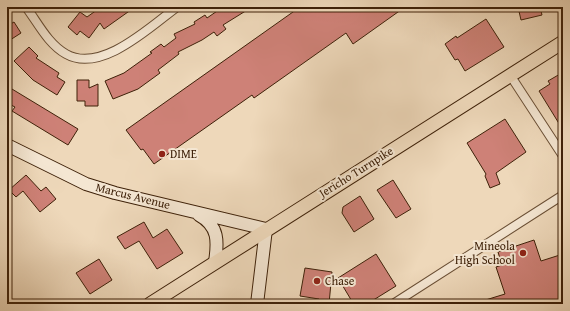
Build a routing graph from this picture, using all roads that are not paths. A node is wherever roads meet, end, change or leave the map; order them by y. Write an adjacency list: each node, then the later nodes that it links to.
1 (26, 7): 2 (street)
2 (178, 7)
3 (563, 42): 4 (main road, Jericho Turnpike)
4 (510, 75): 6 (street); 9 (main road, Jericho Turnpike)
5 (7, 145): 8 (main road, Marcus Avenue)
6 (563, 156)
7 (563, 195): 13 (street)
8 (175, 207): 9 (main road, Marcus Avenue); 10 (main road)
9 (266, 229): 10 (main road, Jericho Turnpike); 12 (main road)
10 (215, 262): 11 (main road, Jericho Turnpike)
11 (150, 304)
12 (257, 304)
13 (393, 304)

